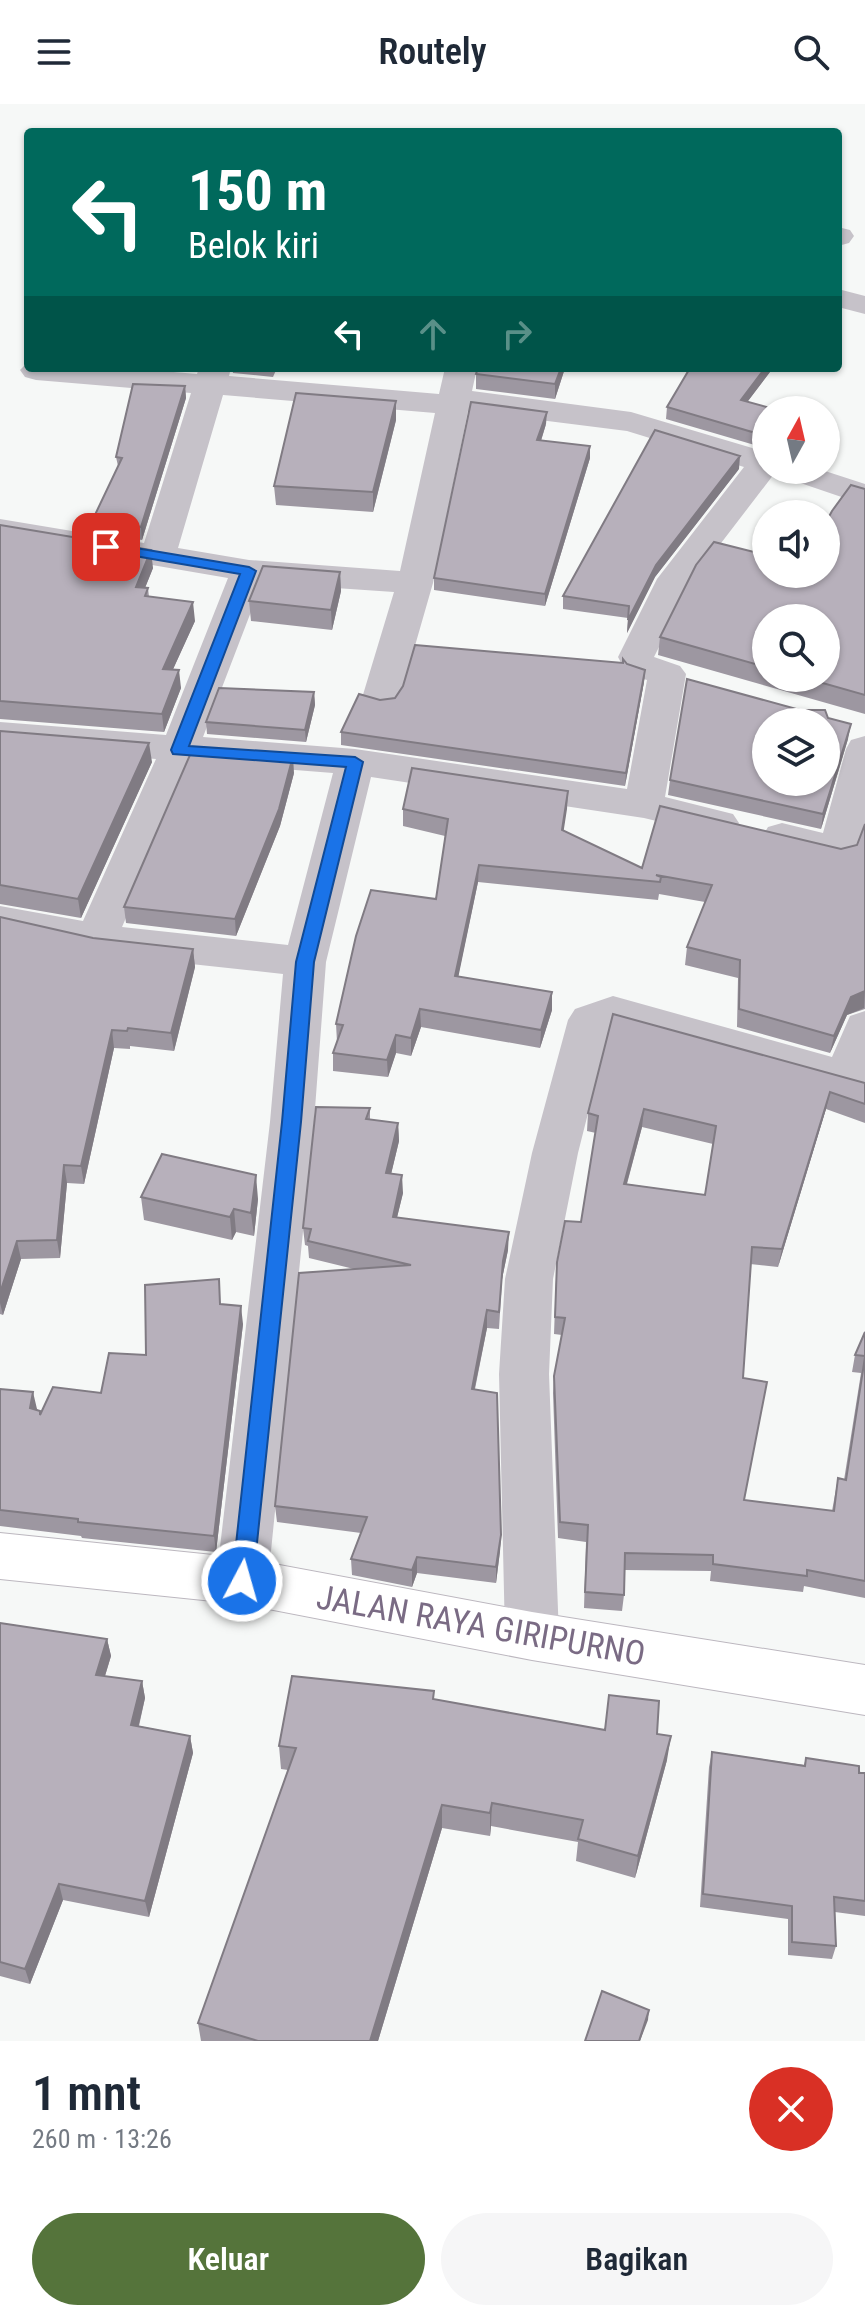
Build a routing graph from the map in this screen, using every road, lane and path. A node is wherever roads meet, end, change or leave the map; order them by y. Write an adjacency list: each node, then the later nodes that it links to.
1 (842, 299): 2 (street)
2 (865, 305)
3 (86, 372): 4 (street)
4 (212, 377): 5 (street); 11 (street)
5 (456, 391): 6 (street); 13 (street)
6 (752, 459)
7 (752, 481): 19 (street)
8 (831, 484): 9 (street)
9 (865, 495)
10 (0, 529): 11 (street)
11 (158, 556): 12 (street)
12 (249, 571): 13 (street); 17 (street)
13 (415, 583): 14 (street)
14 (381, 698)
15 (0, 734): 17 (street)
16 (860, 734): 20 (street)
17 (179, 750): 18 (street); 22 (street)
18 (355, 762): 19 (street); 23 (street)
19 (644, 805): 20 (street)
20 (852, 852)
21 (0, 920): 22 (street)
22 (96, 938): 23 (street)
23 (305, 962): 27 (street)
24 (865, 1027): 25 (street)
25 (856, 1080): 28 (street)
26 (0, 1556): 27 (main road, JALAN RAYA GIRIPURNO)
27 (242, 1581): 28 (main road, JALAN RAYA GIRIPURNO)
28 (532, 1636): 29 (main road, JALAN RAYA GIRIPURNO)
29 (865, 1690)

